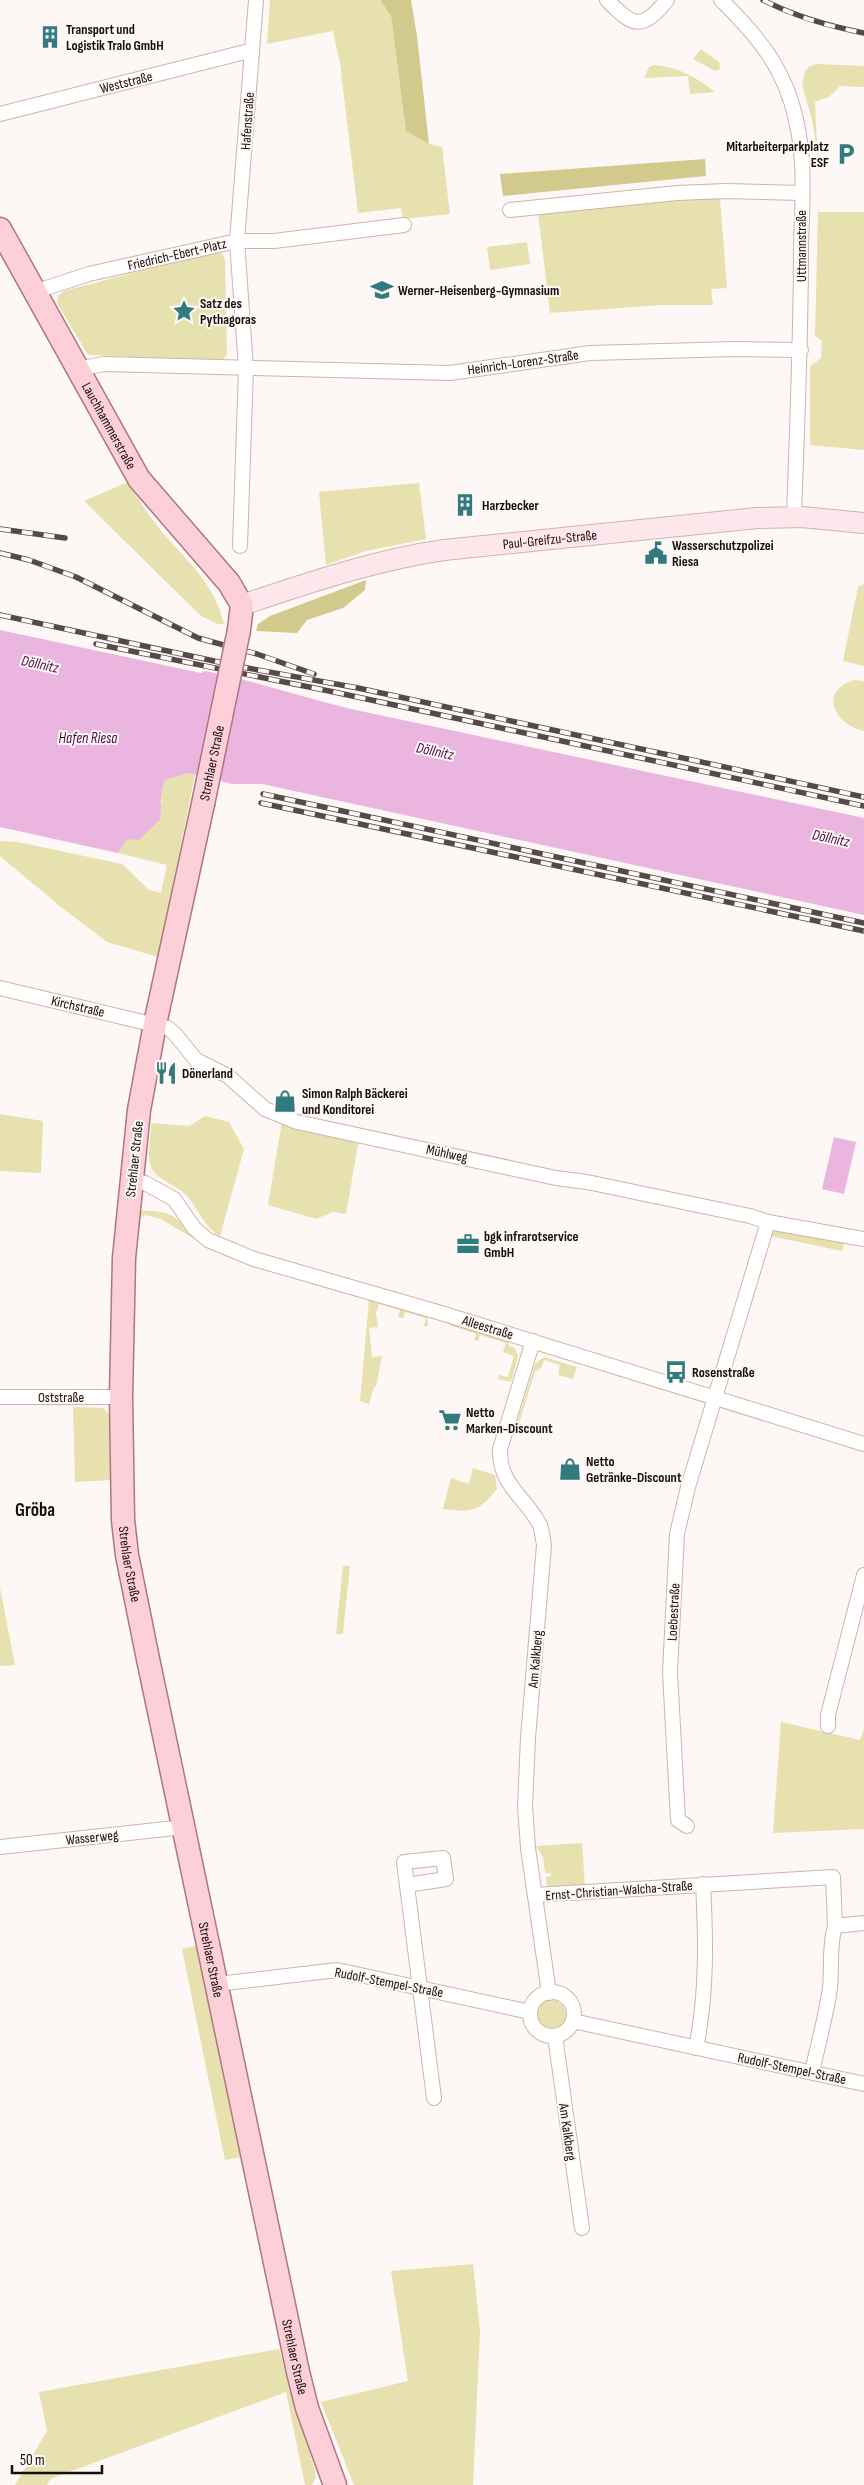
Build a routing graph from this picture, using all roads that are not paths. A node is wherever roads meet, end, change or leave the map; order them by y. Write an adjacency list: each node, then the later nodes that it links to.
1 (256, 0): 5 (street, Hafenstraße)
2 (607, 0): 3 (street)
3 (667, 0)
4 (721, 0): 7 (street, Uttmannstraße)
5 (252, 52): 6 (street, Weststraße); 11 (street, Hafenstraße)
6 (0, 114)
7 (802, 193): 8 (street); 13 (street, Uttmannstraße)
8 (510, 210)
9 (404, 225): 11 (street)
10 (0, 229): 12 (main road, Lauchhammerstraße)
11 (237, 241): 12 (street, Friedrich-Ebert-Platz); 14 (street, Friedrich-Ebert-Platz)
12 (34, 292): 15 (main road, Lauchhammerstraße)
13 (801, 350): 14 (street, Heinrich-Lorenz-Straße); 16 (street, Uttmannstraße)
14 (246, 368): 15 (street); 18 (street)
15 (77, 369): 19 (main road, Lauchhammerstraße)
16 (794, 517): 17 (main road, Paul-Greifzu-Straße); 19 (main road, Paul-Greifzu-Straße)
17 (864, 523)
18 (240, 546)
19 (242, 605): 21 (main road, Strehlaer Straße, bridge)
20 (0, 988): 21 (street, Kirchstraße)
21 (155, 1024): 22 (main road, Strehlaer Straße); 23 (street, Mühlweg)
22 (132, 1180): 25 (street, Alleestraße); 27 (main road, Strehlaer Straße)
23 (768, 1222): 24 (street, Mühlweg); 28 (street)
24 (864, 1239)
25 (533, 1341): 28 (street, Alleestraße); 37 (street, Am Kalkberg)
26 (0, 1397): 27 (street, Oststraße)
27 (121, 1398): 33 (main road, Strehlaer Straße)
28 (715, 1398): 29 (street, Alleestraße); 32 (street, Loebestraße)
29 (864, 1444)
30 (864, 1576): 31 (street)
31 (828, 1726)
32 (688, 1826)
33 (184, 1827): 34 (street, Wasserweg); 40 (main road, Strehlaer Straße)
34 (0, 1847)
35 (703, 1884): 37 (street, Ernst-Christian-Walcha-Straße); 39 (street, Ernst-Christian-Walcha-Straße); 46 (street, Ernst-Christian-Walcha-Straße)
36 (407, 1885): 41 (street)
37 (535, 1895): 42 (street, Am Kalkberg)
38 (864, 1923): 39 (street)
39 (836, 1926): 47 (street, Ernst-Christian-Walcha-Straße)
40 (217, 1984): 41 (street, Rudolf-Stempel-Straße); 51 (main road, Strehlaer Straße)
41 (420, 1988): 43 (street, Rudolf-Stempel-Straße); 49 (street)
42 (549, 1992): 43 (street); 44 (street)
43 (530, 2012): 45 (street)
44 (573, 2021): 45 (street); 46 (street, Rudolf-Stempel-Straße)
45 (555, 2036): 50 (street, Am Kalkberg)
46 (696, 2048): 47 (street, Rudolf-Stempel-Straße)
47 (812, 2072): 48 (street, Rudolf-Stempel-Straße)
48 (864, 2084)
49 (434, 2098)
50 (582, 2228)
51 (334, 2485)

